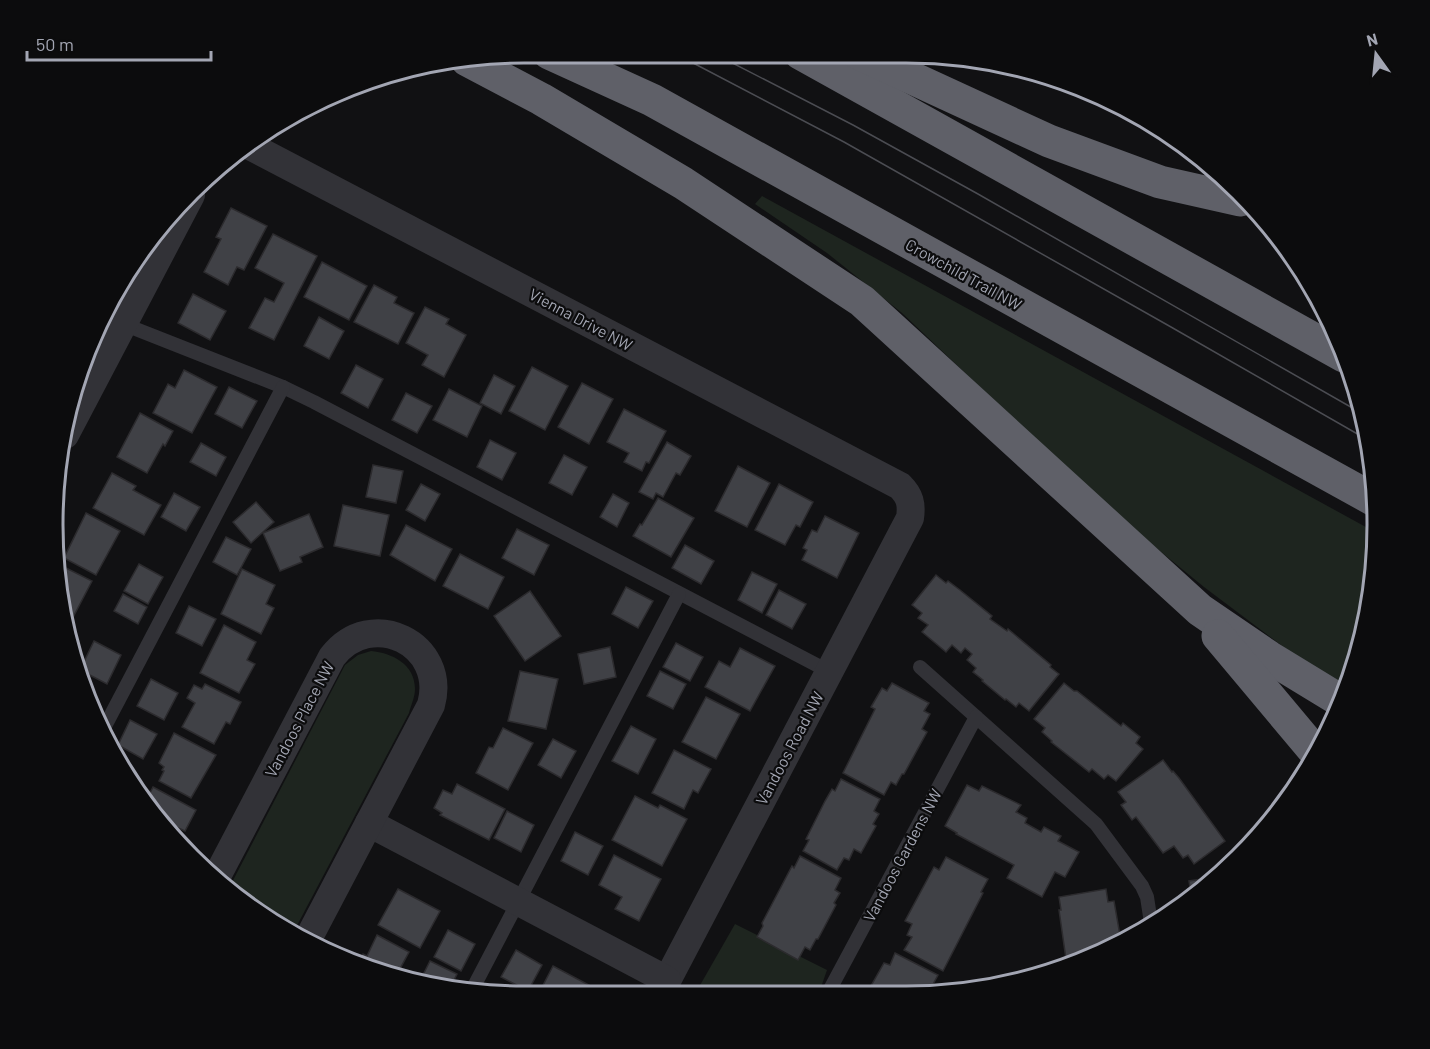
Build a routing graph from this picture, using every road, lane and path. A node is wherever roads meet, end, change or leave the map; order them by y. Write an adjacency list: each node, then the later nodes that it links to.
1 (573, 63): 12 (highway, Crowchild Trail NW)
2 (820, 63): 9 (highway)
3 (882, 63): 6 (highway)
4 (478, 66): 15 (highway)
5 (256, 149): 13 (street, Vienna Drive NW)
6 (1232, 198)
7 (166, 234): 8 (street)
8 (113, 318): 10 (lane); 11 (street)
9 (1333, 350)
10 (283, 387): 14 (lane); 20 (lane)
11 (82, 392)
12 (1366, 495)
13 (910, 499): 17 (street, Vandoos Road NW)
14 (679, 594): 17 (lane); 24 (lane)
15 (1200, 610): 18 (highway); 21 (highway)
16 (920, 667): 19 (lane)
17 (830, 672): 29 (street, Vandoos Road NW)
18 (1334, 697)
19 (975, 717): 25 (lane); 30 (lane, Vandoos Gardens NW)
20 (107, 721)
21 (1310, 746)
22 (369, 823): 23 (street, Vandoos Place NW); 24 (street); 26 (street, Vandoos Place NW)
23 (219, 870)
24 (519, 902): 27 (lane); 28 (street)
25 (1150, 915)
26 (311, 933)
27 (476, 983)
28 (661, 986)
29 (664, 986)
30 (832, 986)

